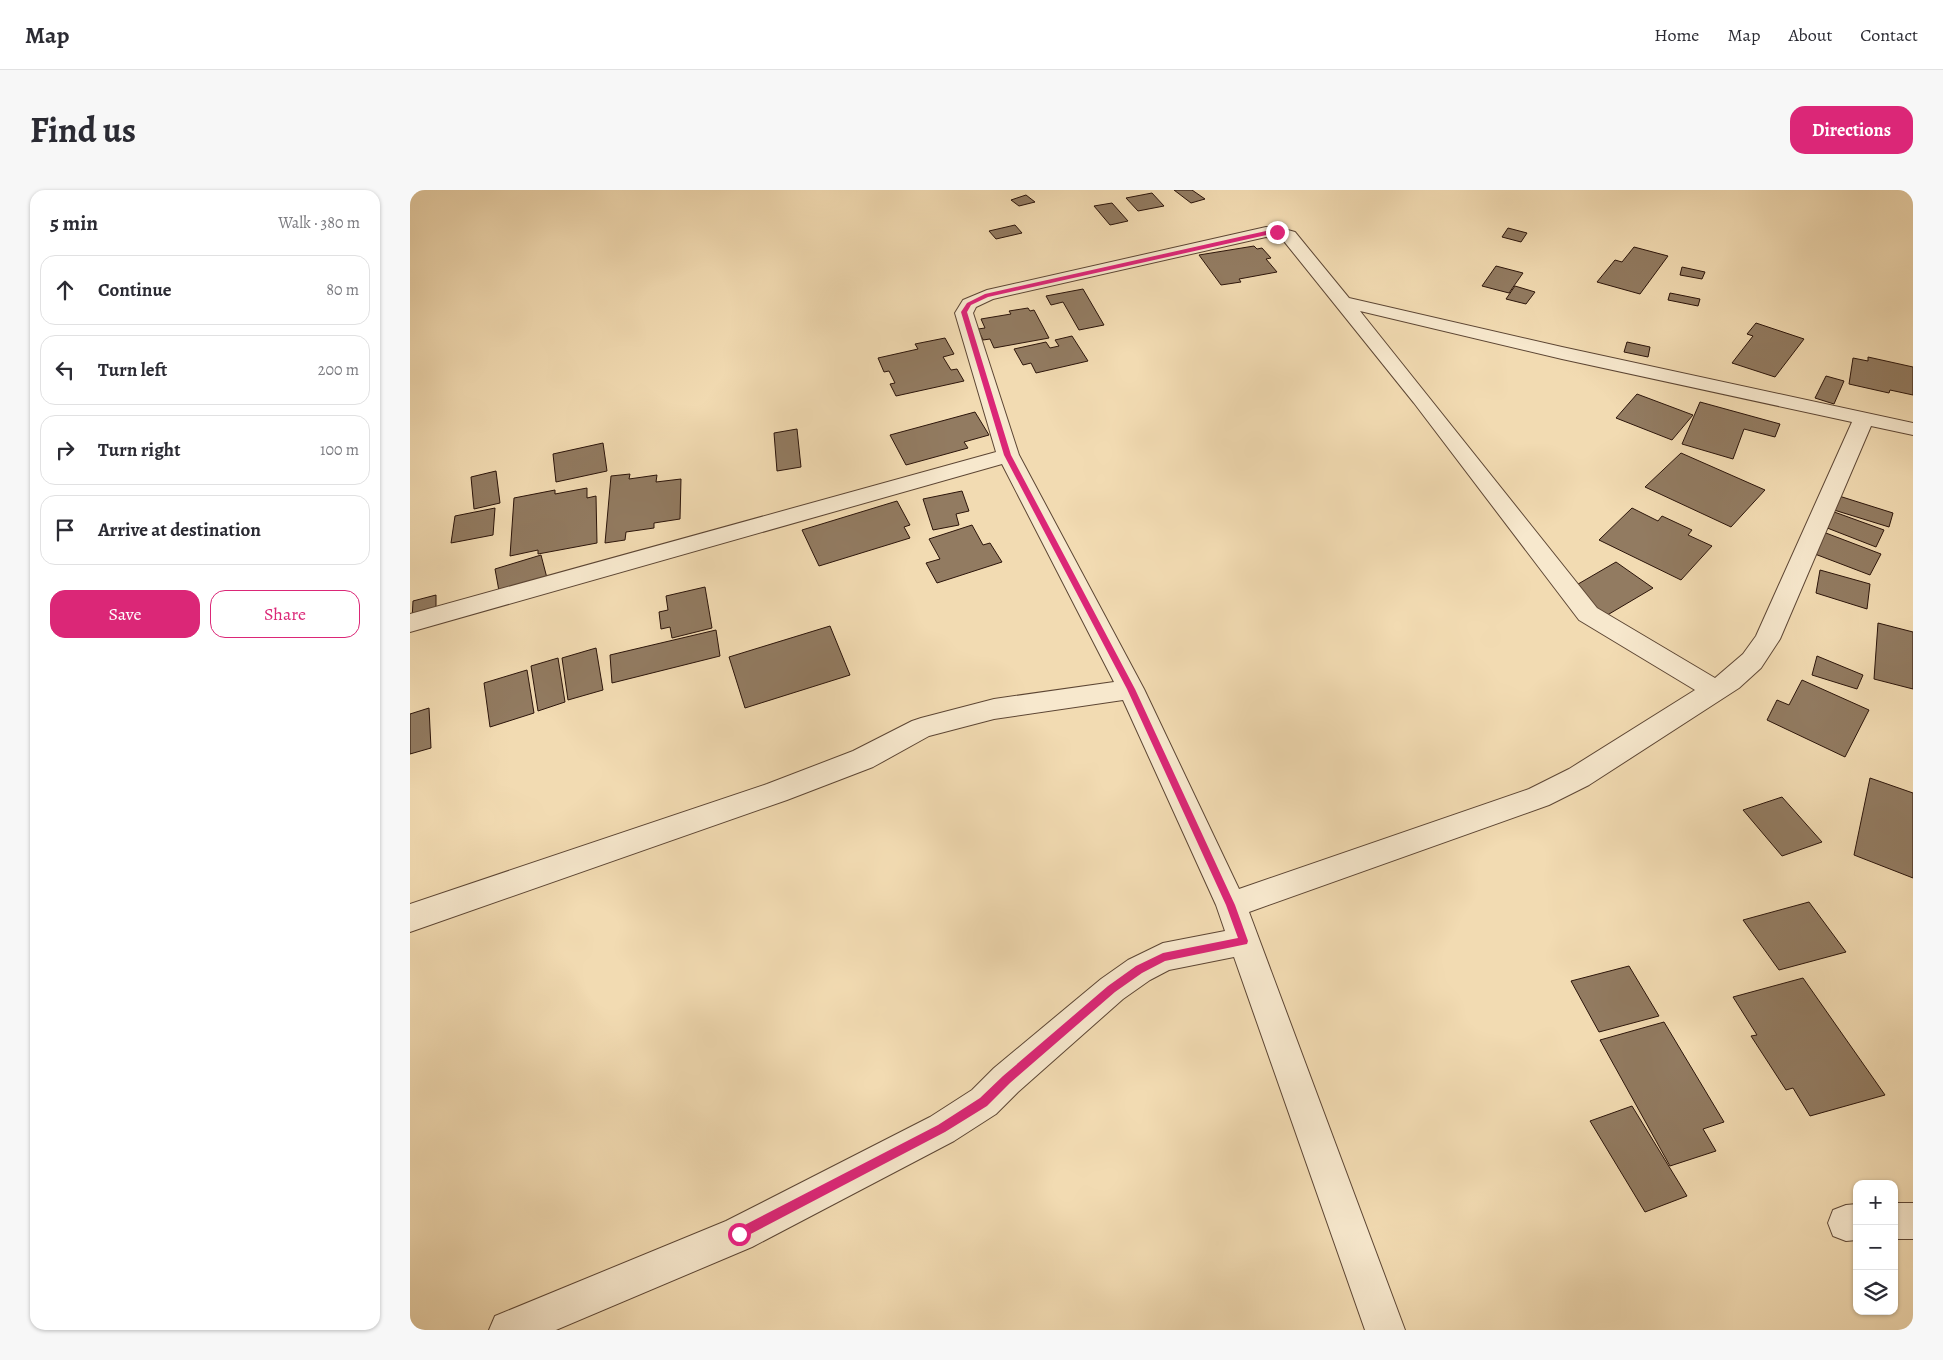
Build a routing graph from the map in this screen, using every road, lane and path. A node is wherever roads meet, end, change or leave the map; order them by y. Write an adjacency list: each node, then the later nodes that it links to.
1 (1342, 302): 2 (street); 4 (street); 7 (street)
2 (1864, 418): 3 (street); 7 (street)
3 (1913, 429)
4 (1008, 455): 5 (street); 6 (street)
5 (410, 624)
6 (1131, 689): 8 (street); 9 (street)
7 (1715, 690): 8 (street)
8 (1231, 905): 10 (street)
9 (410, 918)
10 (1244, 941): 13 (street); 14 (street)
11 (1898, 1221): 12 (street)
12 (1913, 1221)
13 (509, 1330)
14 (1385, 1330)

